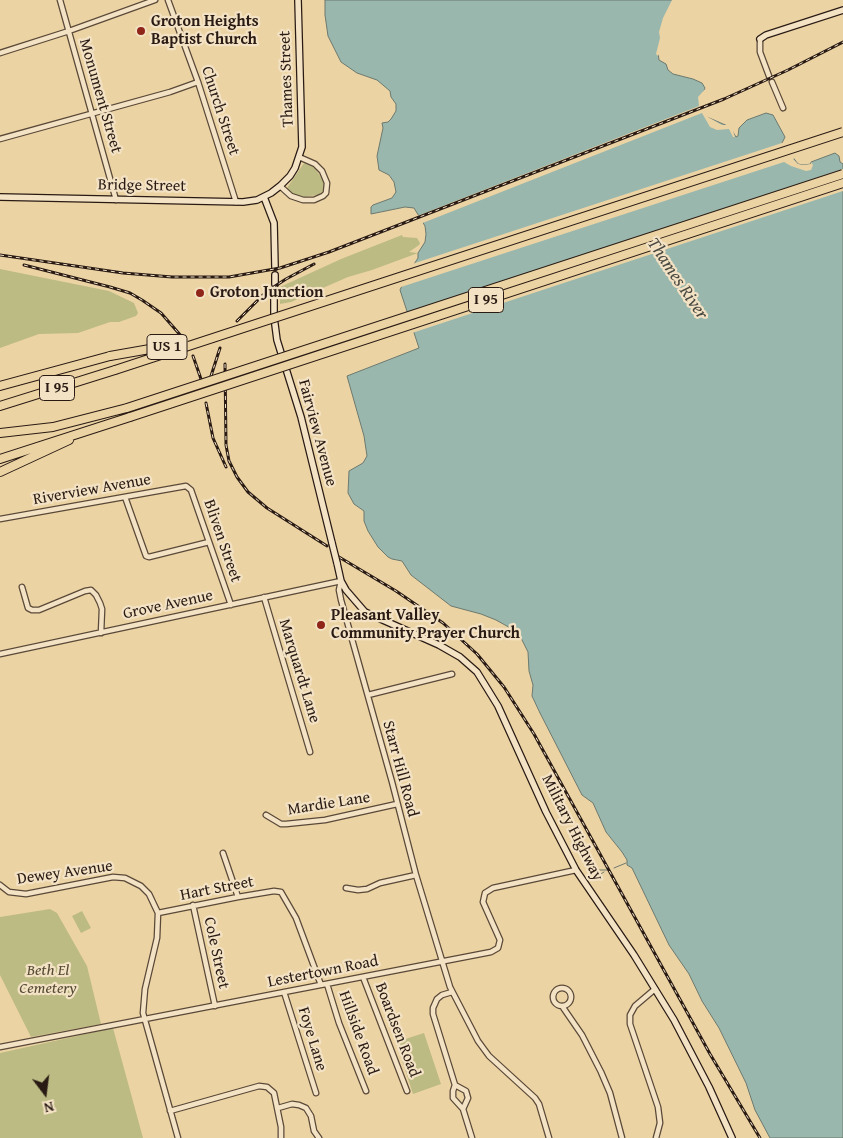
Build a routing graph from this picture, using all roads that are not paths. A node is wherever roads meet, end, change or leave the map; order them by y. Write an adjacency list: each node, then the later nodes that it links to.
1 (60, 0): 6 (street, Monument Street)
2 (155, 0): 6 (street)
3 (168, 0): 10 (street, Church Street)
4 (298, 0): 16 (street, Thames Street)
5 (843, 10): 7 (street)
6 (69, 31): 8 (street); 13 (street, Monument Street)
7 (760, 39): 9 (street)
8 (0, 53)
9 (769, 76)
10 (198, 82): 13 (street); 23 (street, Church Street)
11 (772, 82): 12 (street)
12 (783, 108)
13 (92, 113): 15 (street); 22 (street, Monument Street)
14 (843, 132): 28 (highway, I 95, bridge)
15 (0, 139)
16 (299, 157): 19 (street, Bridge Street); 19 (street)
17 (843, 174): 34 (highway, bridge)
18 (843, 182): 33 (highway, I 95, bridge)
19 (280, 186): 21 (street, Bridge Street)
20 (0, 197): 22 (street, Bridge Street)
21 (264, 197): 23 (street, Bridge Street); 24 (street)
22 (116, 200): 23 (street, Bridge Street)
23 (236, 202)
24 (275, 267)
25 (275, 274): 26 (street)
26 (275, 284)
27 (274, 291): 41 (street, Fairview Avenue, bridge)
28 (223, 335): 29 (highway, US 1, bridge); 32 (highway, I 95, bridge)
29 (72, 366): 30 (highway); 31 (highway, US 1)
30 (0, 386)
31 (0, 391)
32 (0, 406)
33 (79, 432): 35 (highway, I 95); 36 (highway)
34 (0, 433)
35 (0, 459)
36 (0, 472)
37 (188, 486): 38 (street, Riverview Avenue); 40 (street, Bliven Street)
38 (125, 497): 39 (street, Riverview Avenue); 40 (street)
39 (0, 520)
40 (210, 542): 44 (street, Bliven Street)
41 (341, 581): 43 (street, Grove Avenue); 48 (street, Starr Hill Road); 53 (street, Military Highway)
42 (22, 587): 45 (street)
43 (264, 598): 44 (street, Grove Avenue); 49 (street, Marquardt Lane)
44 (230, 605): 45 (street, Grove Avenue)
45 (100, 633): 46 (street, Grove Avenue)
46 (0, 654)
47 (452, 674): 48 (street)
48 (368, 696): 50 (street, Starr Hill Road)
49 (310, 752)
50 (397, 804): 51 (street, Mardie Lane); 54 (street, Starr Hill Road)
51 (266, 815)
52 (223, 853): 58 (street)
53 (576, 870): 61 (street, Lestertown Road); 64 (street, Military Highway)
54 (416, 875): 56 (street); 61 (street, Starr Hill Road)
55 (0, 885): 60 (street, Dewey Avenue)
56 (346, 888)
57 (281, 892): 58 (street, Hart Street); 63 (street, Hillside Road)
58 (238, 897): 59 (street, Hart Street)
59 (193, 905): 60 (street, Hart Street); 67 (street, Cole Street)
60 (158, 913): 69 (street)
61 (442, 962): 62 (street, Lestertown Road); 66 (street, Starr Hill Road)
62 (363, 978): 63 (street, Lestertown Road); 73 (street, Boardsen Road)
63 (324, 985): 65 (street, Lestertown Road); 72 (street, Hillside Road)
64 (655, 989): 84 (street); 85 (street, Military Highway)
65 (284, 992): 67 (street, Lestertown Road); 74 (street, Foye Lane)
66 (452, 992): 71 (street); 82 (street, Starr Hill Road)
67 (214, 1006): 69 (street, Lestertown Road)
68 (562, 1006): 68 (street); 83 (street)
69 (144, 1020): 70 (street, Lestertown Road); 77 (street)
70 (0, 1046)
71 (455, 1084): 76 (street); 76 (street)
72 (366, 1091)
73 (407, 1091)
74 (316, 1093)
75 (278, 1108): 77 (street); 79 (street); 80 (street)
76 (463, 1109): 81 (street)
77 (170, 1112): 78 (street)
78 (178, 1138)
79 (282, 1138)
80 (319, 1138)
81 (472, 1138)
82 (549, 1138)
83 (622, 1138)
84 (656, 1138)
85 (732, 1138)

